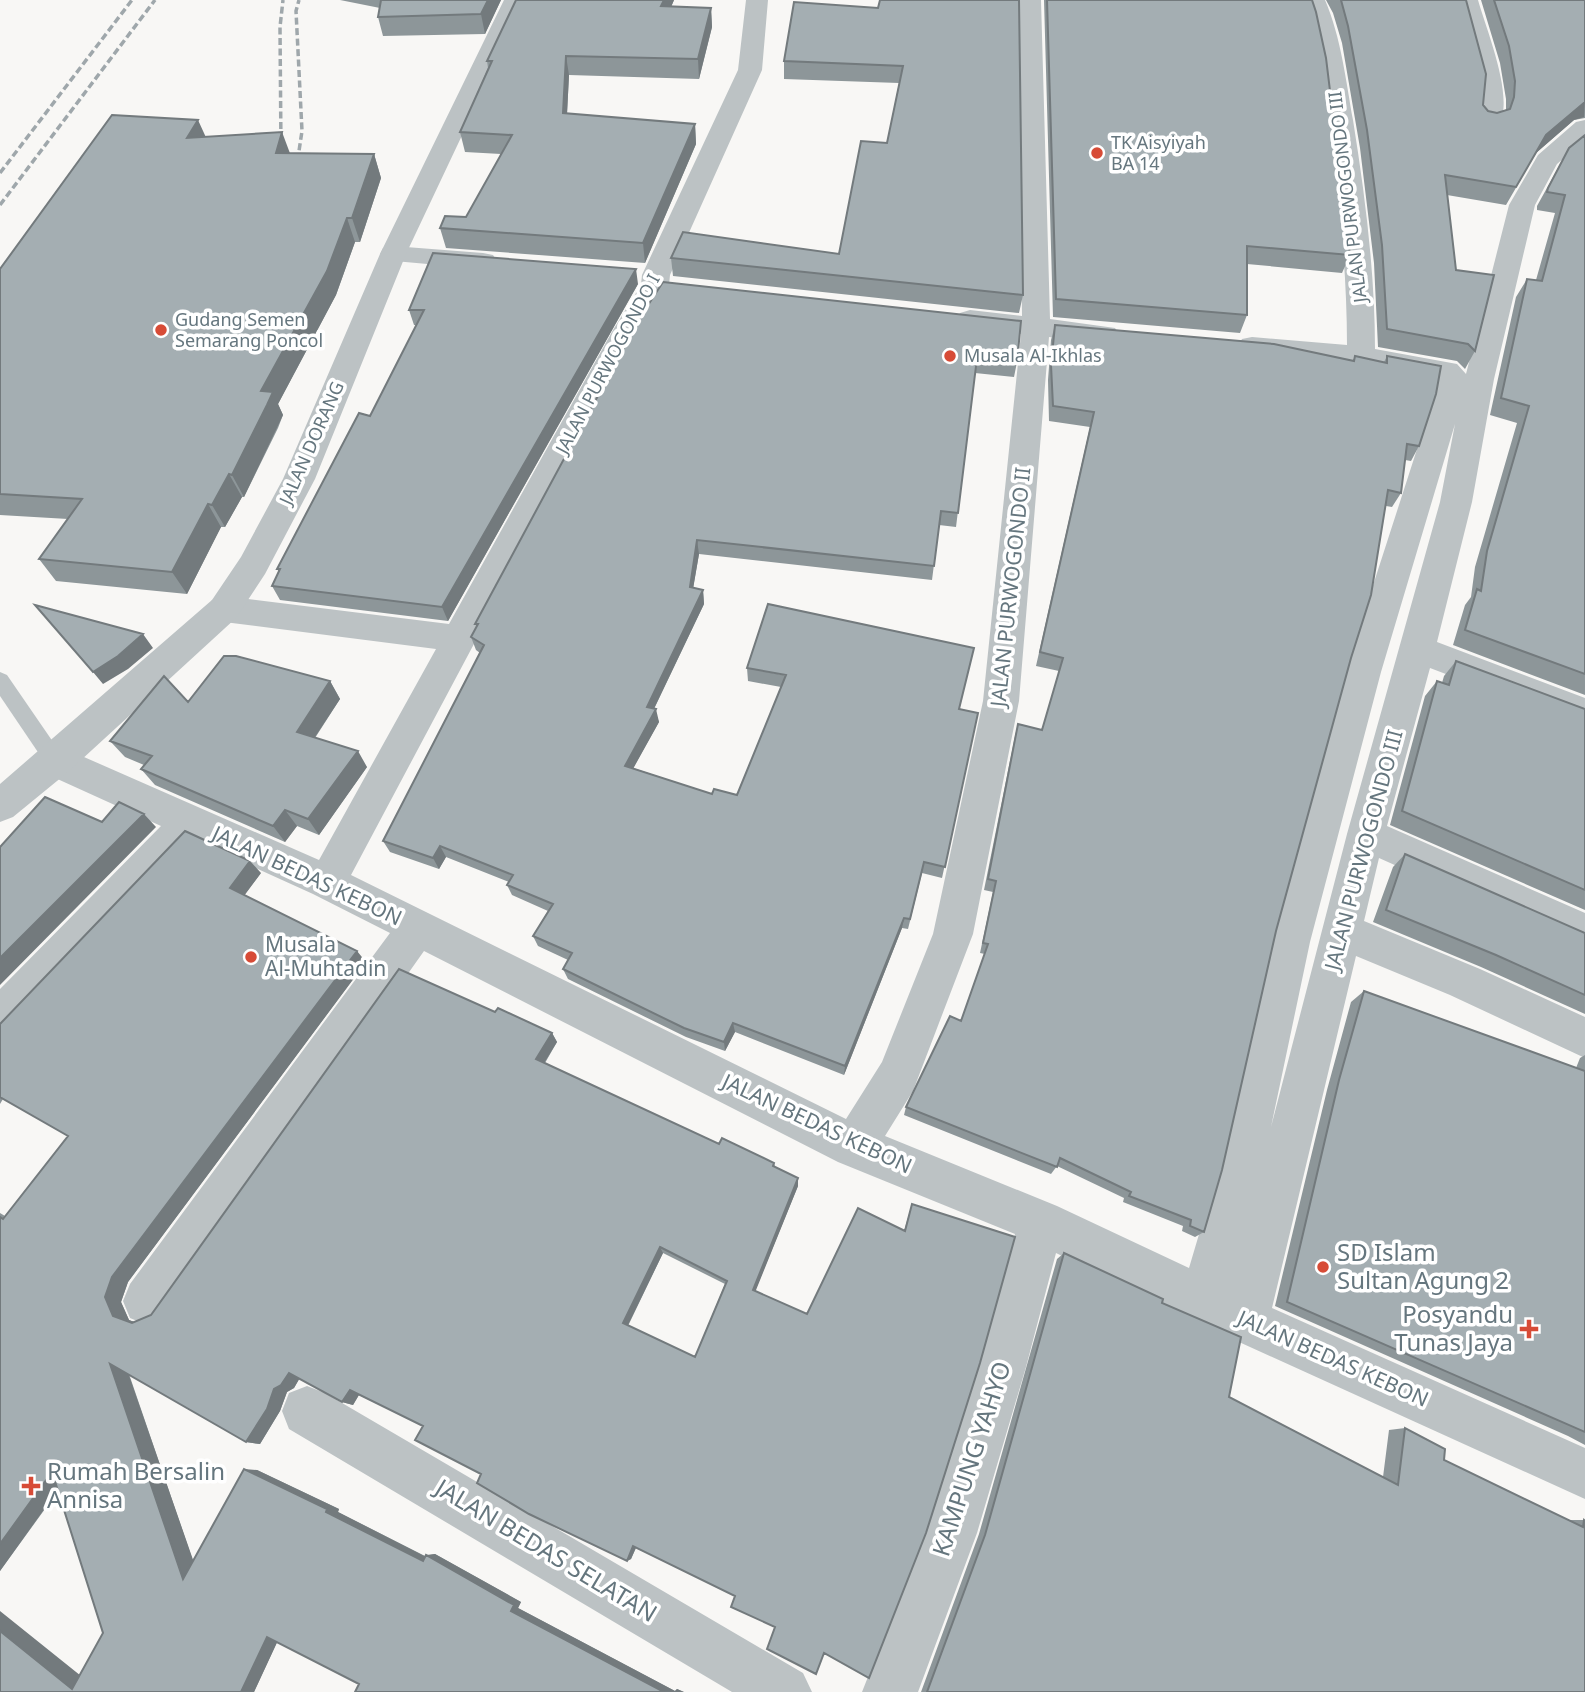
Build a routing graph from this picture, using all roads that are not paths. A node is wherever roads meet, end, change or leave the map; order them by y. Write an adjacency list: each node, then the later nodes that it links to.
1 (515, 0): 8 (street, JALAN DORANG)
2 (757, 0): 17 (street, JALAN PURWOGONDO I)
3 (1030, 0): 11 (street, JALAN PURWOGONDO II)
4 (1314, 0): 14 (street, JALAN PURWOGONDO III)
5 (1468, 0): 6 (street)
6 (1489, 121)
7 (1585, 127): 15 (street)
8 (393, 254): 9 (street); 16 (street, JALAN DORANG)
9 (504, 263)
10 (940, 316): 11 (street)
11 (1036, 327): 12 (street); 31 (street, JALAN PURWOGONDO II)
12 (1137, 336)
13 (1225, 344): 14 (street)
14 (1361, 356): 15 (street)
15 (1465, 376): 18 (street, JALAN PURWOGONDO III); 33 (street)
16 (224, 609): 17 (street); 21 (street, JALAN DORANG)
17 (460, 639): 25 (street, JALAN PURWOGONDO I)
18 (1418, 649): 20 (street); 24 (street, JALAN PURWOGONDO III)
19 (0, 680): 21 (lane)
20 (1585, 713)
21 (55, 761): 22 (street, JALAN DORANG); 23 (street, JALAN BEDAS KEBON)
22 (0, 806)
23 (190, 822): 25 (street, JALAN BEDAS KEBON); 29 (street)
24 (1366, 834): 27 (street, JALAN PURWOGONDO III); 28 (street)
25 (327, 882): 26 (street, JALAN BEDAS KEBON)
26 (418, 927): 31 (street, JALAN BEDAS KEBON); 34 (street)
27 (1342, 932): 30 (street); 35 (street, JALAN PURWOGONDO III)
28 (1585, 932)
29 (0, 1018)
30 (1585, 1038)
31 (854, 1146): 32 (street, JALAN BEDAS KEBON)
32 (1041, 1222): 33 (street, JALAN BEDAS KEBON); 39 (street, KAMPUNG YAHYO)
33 (1203, 1300): 35 (street, JALAN BEDAS KEBON)
34 (147, 1301)
35 (1245, 1320): 37 (street, JALAN BEDAS KEBON)
36 (307, 1411): 38 (street, JALAN BEDAS SELATAN)
37 (1585, 1474)
38 (784, 1692)
39 (890, 1692)

